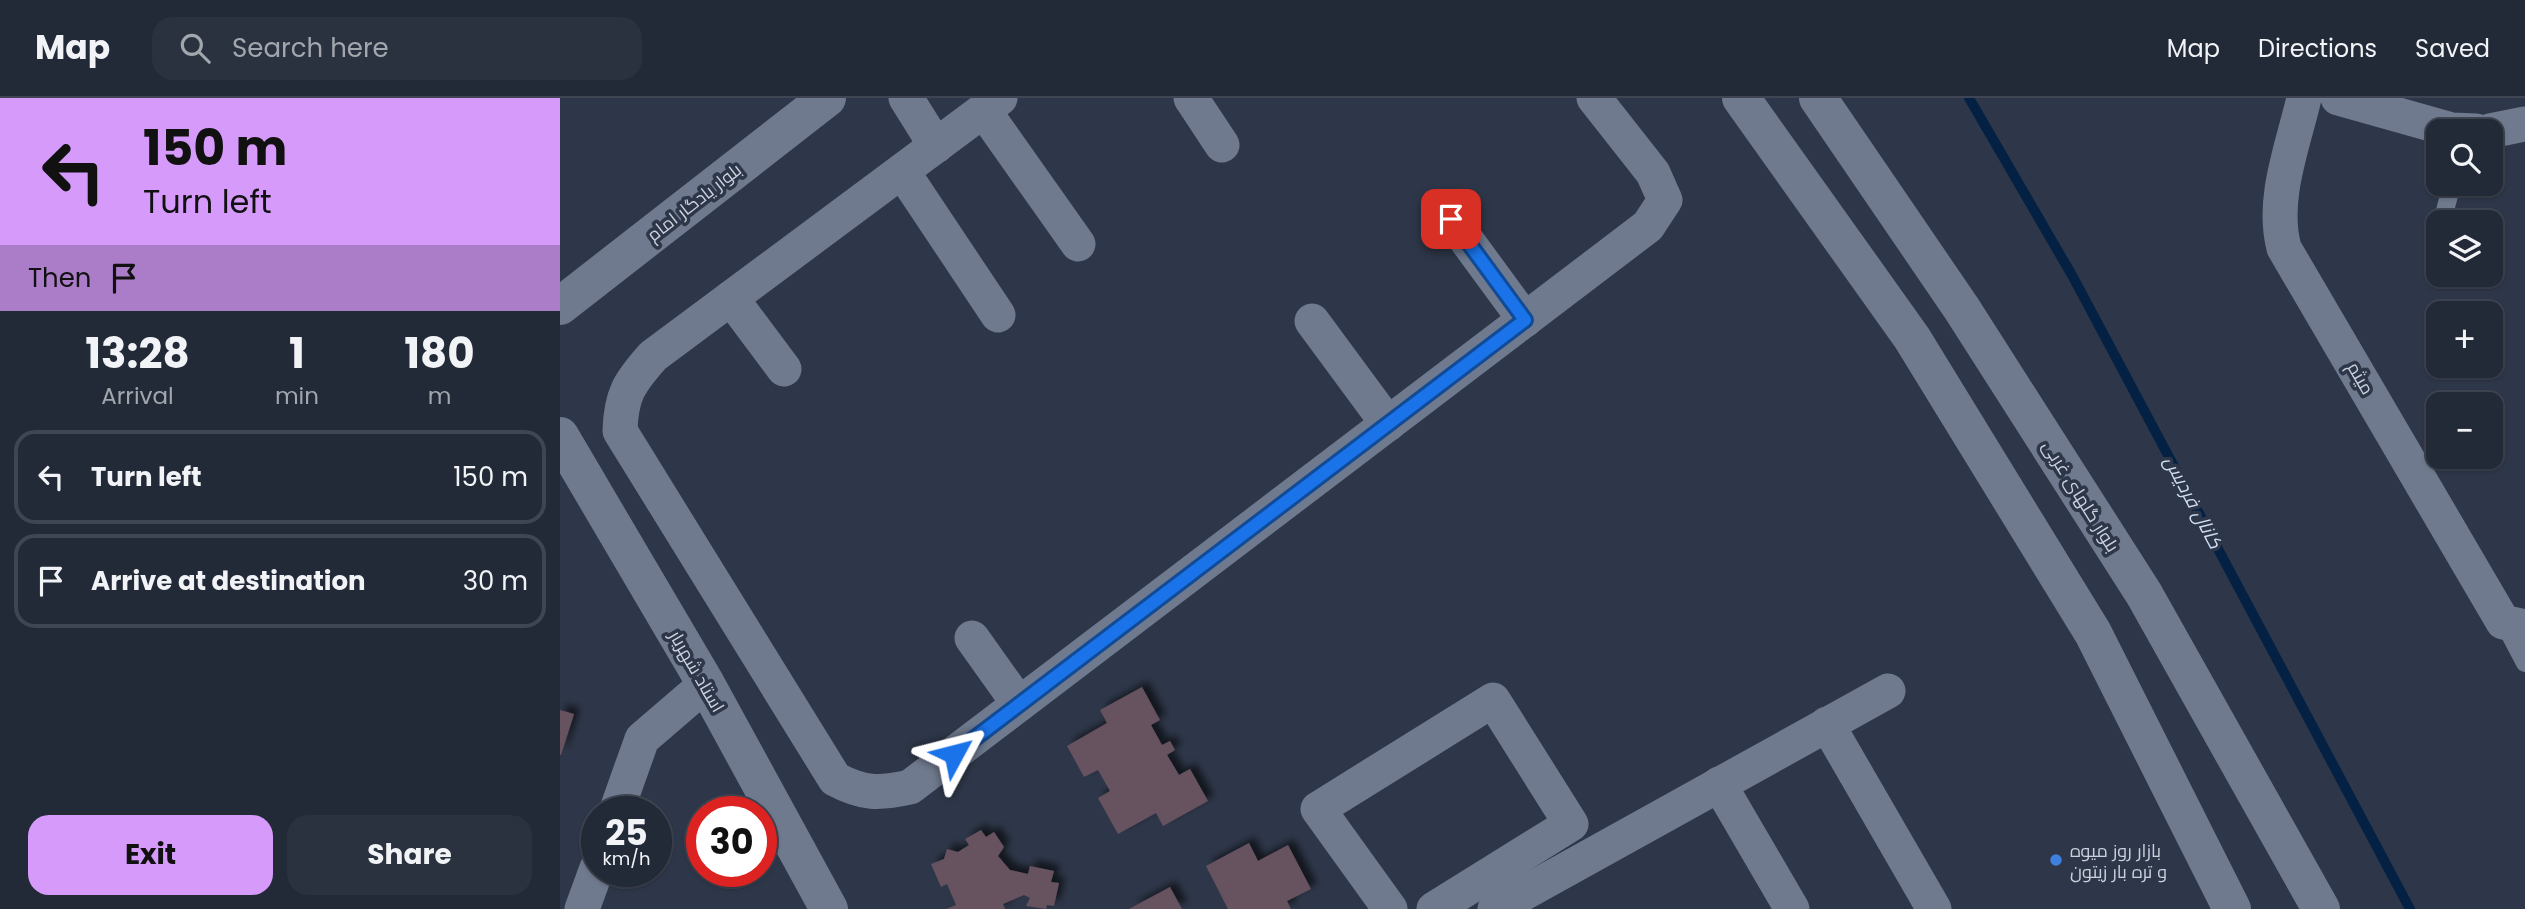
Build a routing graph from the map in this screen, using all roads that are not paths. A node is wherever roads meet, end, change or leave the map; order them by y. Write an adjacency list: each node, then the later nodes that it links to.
1 (827, 98): 19 (main road, بلوار یادگار امام)
2 (906, 98): 14 (street)
3 (1191, 98): 13 (street)
4 (1594, 98): 21 (street)
5 (1741, 98): 43 (main road)
6 (1818, 98): 44 (main road, بلوار گلهای غربی)
7 (2304, 98): 26 (street, میثم)
8 (2338, 98): 10 (street)
9 (992, 104): 14 (street); 17 (street)
10 (2426, 123)
11 (2525, 124): 12 (street)
12 (2503, 128)
13 (1222, 145)
14 (936, 146): 15 (street)
15 (902, 171): 18 (street); 20 (street)
16 (1451, 219): 21 (street)
17 (1078, 243)
18 (730, 298): 23 (street); 31 (street)
19 (560, 306)
20 (998, 316)
21 (1525, 320): 24 (street)
22 (1312, 321): 24 (street)
23 (784, 369)
24 (1388, 424): 31 (street)
25 (560, 436): 29 (main road, استاد شهریار)
26 (2514, 625): 28 (lane)
27 (972, 638): 31 (street)
28 (2525, 663)
29 (706, 684): 34 (street); 38 (main road, استاد شهریار)
30 (1888, 691): 32 (street)
31 (1019, 704)
32 (1827, 724): 33 (street); 42 (street)
33 (1718, 784): 40 (street); 41 (street)
34 (622, 796)
35 (590, 887): 37 (street)
36 (1381, 904): 39 (street)
37 (582, 909)
38 (829, 909)
39 (1434, 909)
40 (1495, 909)
41 (1792, 909)
42 (1934, 909)
43 (2232, 909)
44 (2321, 909)

